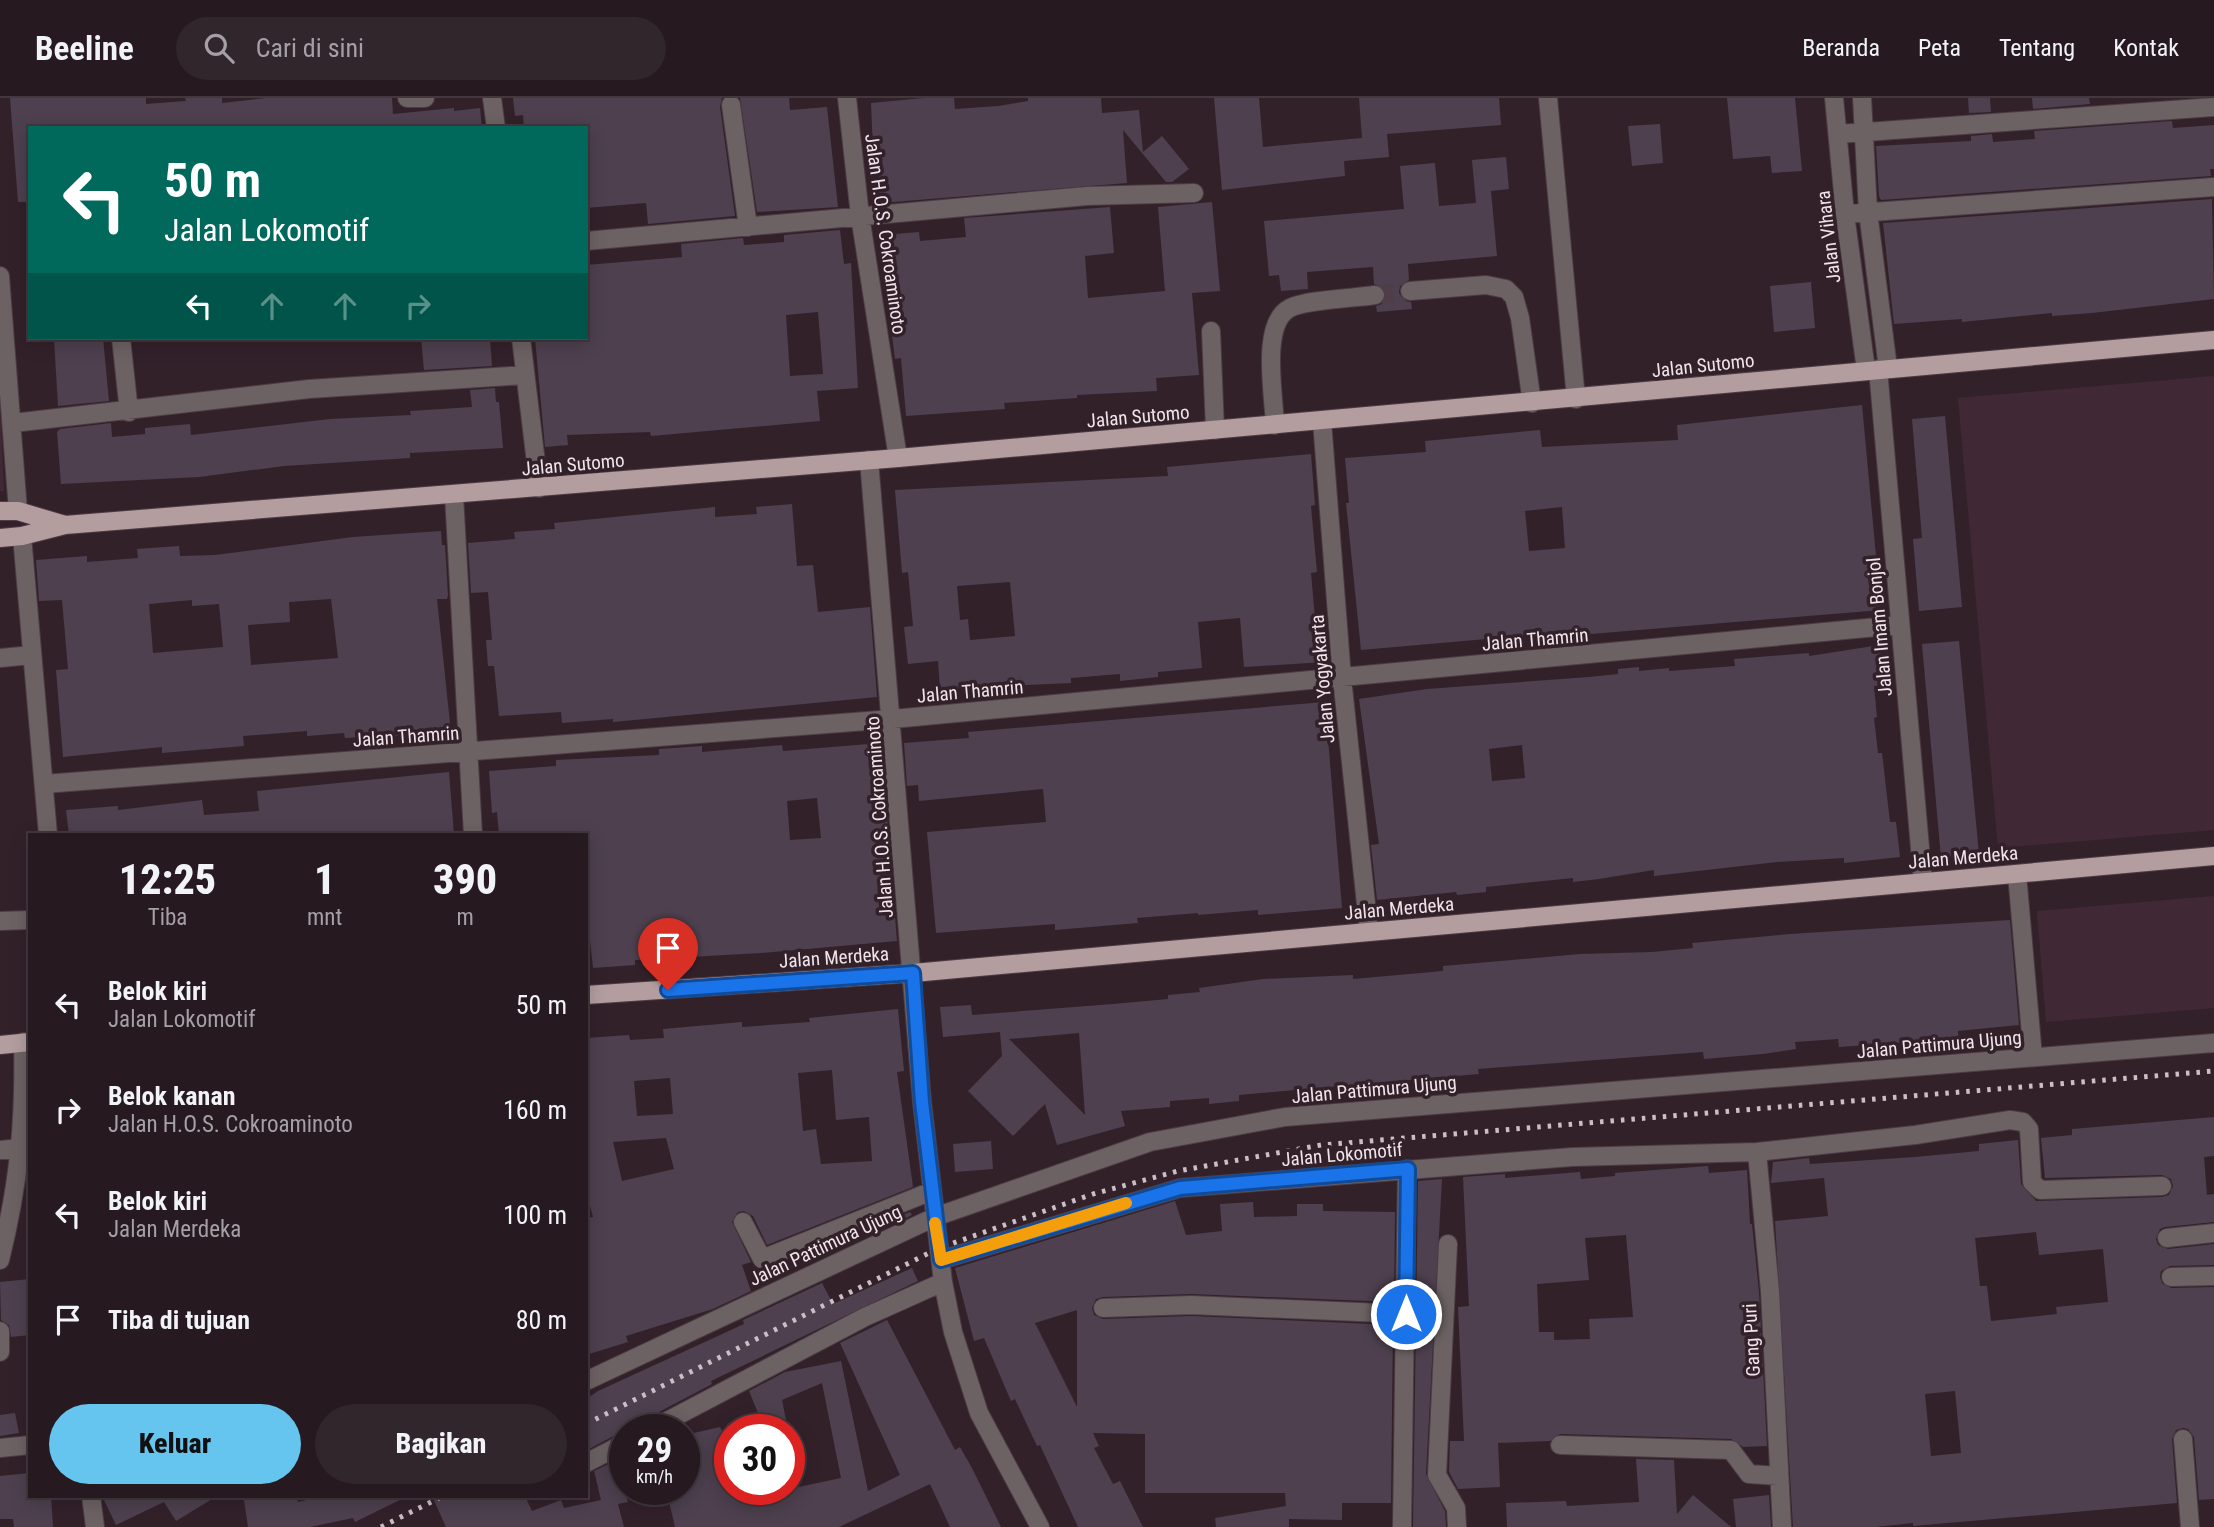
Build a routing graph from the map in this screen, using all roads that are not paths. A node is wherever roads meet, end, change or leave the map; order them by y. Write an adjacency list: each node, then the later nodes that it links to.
1 (407, 98): 2 (street)
2 (425, 98)
3 (492, 98): 10 (street)
4 (847, 98): 17 (street, Jalan H.O.S. Cokroaminoto)
5 (1548, 98): 29 (street)
6 (1834, 98): 12 (street, Jalan Vihara)
7 (1862, 98): 11 (street)
8 (731, 105): 18 (street)
9 (2214, 107): 11 (street)
10 (496, 126)
11 (1864, 132): 12 (street); 15 (street)
12 (1838, 134): 16 (street, Jalan Vihara)
13 (2207, 187): 15 (street)
14 (1194, 193): 17 (street)
15 (1868, 212): 16 (street); 27 (street)
16 (1845, 214): 27 (street, Jalan Vihara)
17 (860, 216): 18 (street); 36 (street, Jalan H.O.S. Cokroaminoto)
18 (748, 227): 19 (street)
19 (588, 242)
20 (0, 276): 33 (street)
21 (1410, 292): 30 (street)
22 (1375, 295): 34 (street)
23 (1211, 331): 35 (street)
24 (121, 340): 31 (street)
25 (520, 340): 28 (street)
26 (2214, 340): 27 (main road, Jalan Sutomo)
27 (1877, 369): 29 (main road, Jalan Sutomo); 44 (street, Jalan Imam Bonjol)
28 (525, 375): 31 (street); 38 (street)
29 (1576, 399): 30 (main road, Jalan Sutomo)
30 (1532, 403): 32 (main road, Jalan Sutomo)
31 (130, 412): 33 (street)
32 (1321, 421): 34 (main road, Jalan Sutomo); 47 (street, Jalan Yogyakarta)
33 (13, 423): 40 (street)
34 (1275, 425): 35 (main road, Jalan Sutomo)
35 (1215, 430): 36 (main road, Jalan Sutomo)
36 (898, 458): 37 (main road, Jalan Sutomo)
37 (869, 460): 38 (main road, Jalan Sutomo); 48 (street, Jalan H.O.S. Cokroaminoto)
38 (539, 488): 39 (main road, Jalan Sutomo)
39 (454, 495): 41 (main road, Jalan Sutomo); 49 (street)
40 (9, 511): 41 (main road, Jalan Sutomo)
41 (65, 525): 42 (main road, Jalan Sutomo)
42 (22, 536): 43 (main road, Jalan Sutomo); 45 (street)
43 (0, 538)
44 (1899, 625): 47 (street, Jalan Thamrin); 55 (street, Jalan Imam Bonjol)
45 (32, 655): 46 (street); 50 (street)
46 (0, 658)
47 (1342, 678): 48 (street, Jalan Thamrin); 58 (street, Jalan Yogyakarta)
48 (893, 719): 49 (street, Jalan Thamrin); 59 (street, Jalan H.O.S. Cokroaminoto)
49 (468, 753): 50 (street, Jalan Thamrin); 52 (street)
50 (44, 784): 51 (street)
51 (48, 833)
52 (473, 833)
53 (2214, 856): 54 (main road, Jalan Merdeka)
54 (2017, 874): 55 (main road, Jalan Merdeka); 64 (street)
55 (1923, 882): 58 (main road, Jalan Merdeka)
56 (28, 920): 57 (street)
57 (0, 921)
58 (1369, 932): 59 (main road, Jalan Merdeka)
59 (913, 973): 60 (main road, Jalan Merdeka); 70 (street, Jalan H.O.S. Cokroaminoto)
60 (588, 995)
61 (27, 1042): 63 (main road); 65 (street)
62 (2214, 1043): 64 (street, Jalan Pattimura Ujung)
63 (0, 1045)
64 (2033, 1057): 71 (street, Jalan Pattimura Ujung)
65 (21, 1148): 66 (street); 76 (street)
66 (0, 1150)
67 (1757, 1152): 68 (street, Jalan Lokomotif); 69 (street, Jalan Lokomotif); 93 (street, Gang Puri)
68 (1408, 1169): 77 (street, Jalan Lokomotif); 82 (street)
69 (2162, 1186)
70 (932, 1191): 71 (street, Jalan H.O.S. Cokroaminoto); 72 (street)
71 (935, 1217): 77 (street, Jalan H.O.S. Cokroaminoto); 85 (street, Jalan Pattimura Ujung)
72 (743, 1222)
73 (2214, 1233): 74 (street)
74 (2167, 1238)
75 (1448, 1244): 98 (street)
76 (0, 1260)
77 (941, 1260): 80 (street, Jalan H.O.S. Cokroaminoto)
78 (2214, 1276): 79 (street)
79 (2171, 1277)
80 (943, 1282): 86 (street); 96 (street, Jalan H.O.S. Cokroaminoto)
81 (1103, 1308): 82 (street)
82 (1406, 1314): 97 (street)
83 (0, 1331): 84 (street)
84 (0, 1352)
85 (588, 1380)
86 (680, 1414)
87 (2183, 1439): 100 (street)
88 (28, 1445): 90 (street)
89 (1560, 1445): 93 (street)
90 (0, 1448)
91 (609, 1451): 92 (street)
92 (588, 1462)
93 (1779, 1476): 99 (street, Gang Puri)
94 (91, 1498): 95 (street)
95 (95, 1527)
96 (1040, 1527)
97 (1402, 1527)
98 (1457, 1527)
99 (1782, 1527)
100 (2190, 1527)

